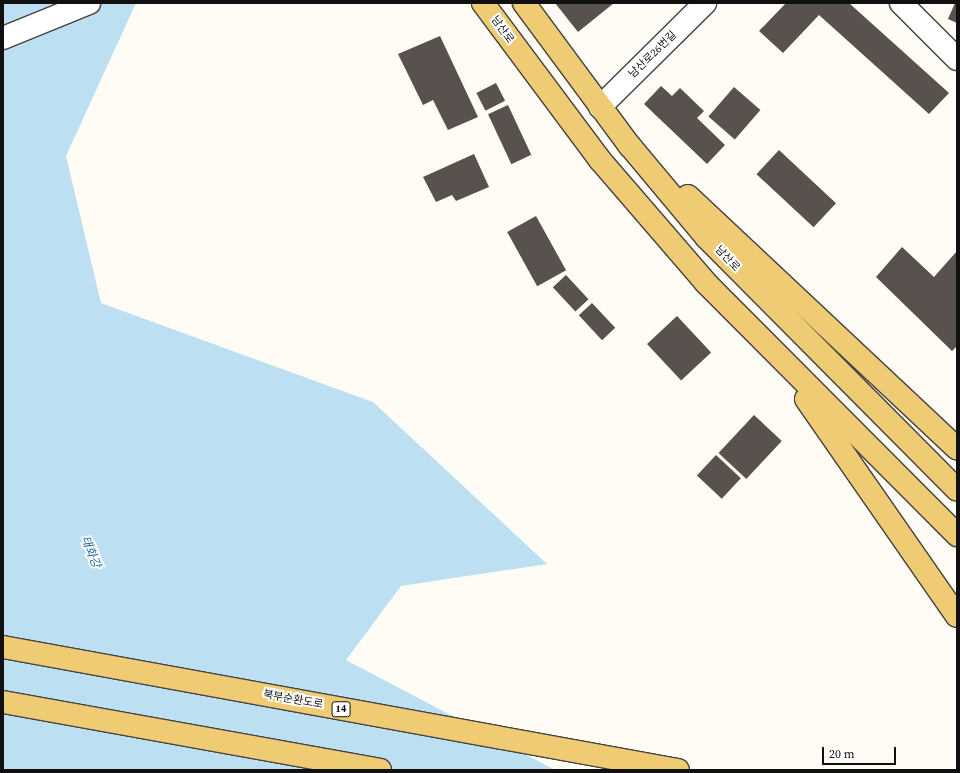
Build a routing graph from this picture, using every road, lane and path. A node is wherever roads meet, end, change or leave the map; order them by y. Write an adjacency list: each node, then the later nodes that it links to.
1 (89, 3): 6 (street)
2 (524, 3): 8 (main road, 남산로)
3 (704, 3): 8 (street, 남산로26번길)
4 (901, 3): 7 (street)
5 (484, 6): 9 (main road, 남산로)
6 (3, 38)
7 (957, 59)
8 (600, 106): 10 (main road); 11 (main road, 남산로)
9 (771, 349): 12 (main road); 13 (main road)
10 (954, 441)
11 (957, 490)
12 (957, 534)
13 (957, 616)
14 (3, 647): 17 (main road, 북부순환도로 / 14)
15 (3, 702): 16 (main road)
16 (380, 770)
17 (678, 770)

